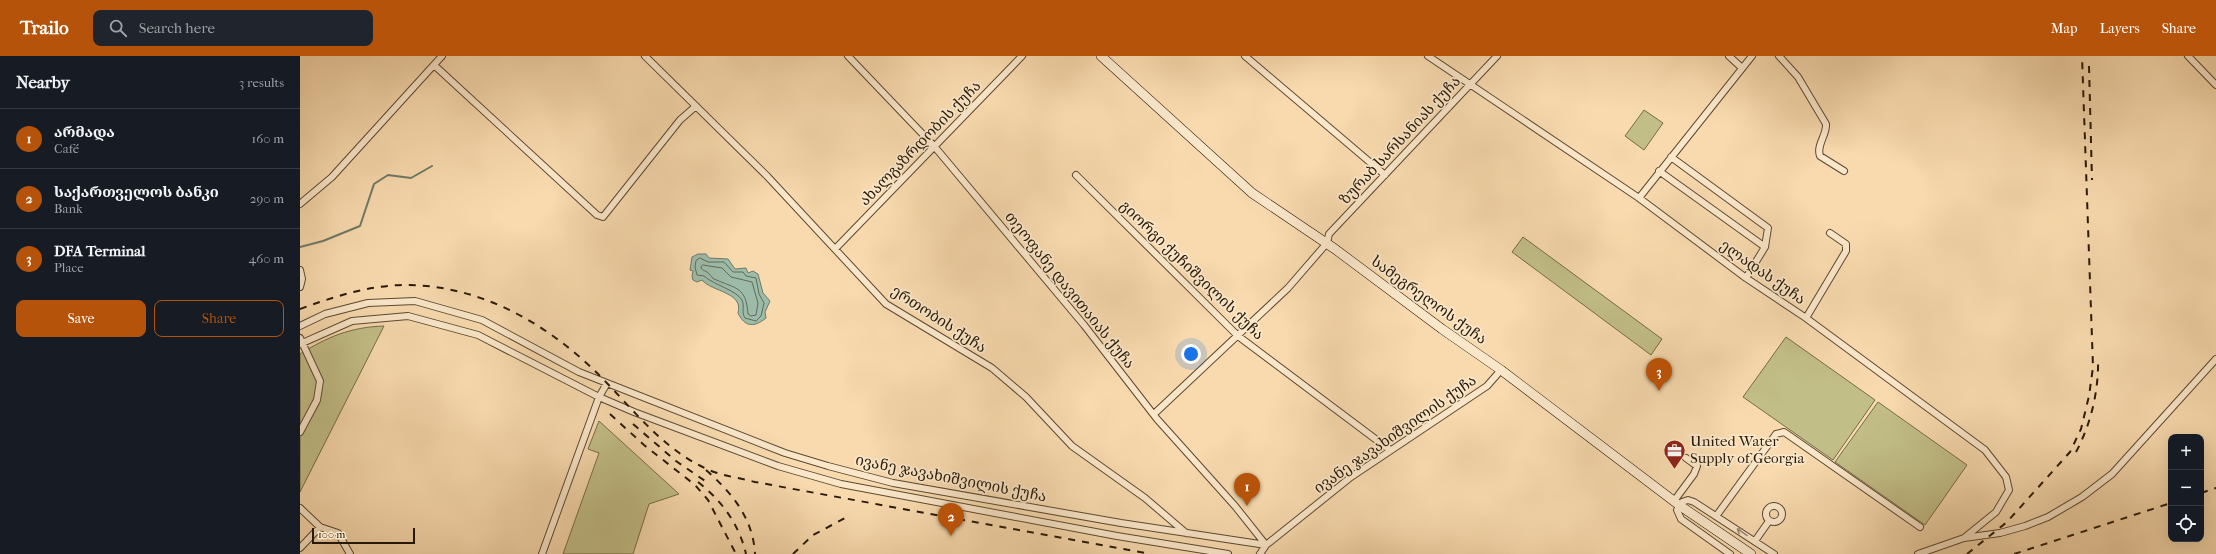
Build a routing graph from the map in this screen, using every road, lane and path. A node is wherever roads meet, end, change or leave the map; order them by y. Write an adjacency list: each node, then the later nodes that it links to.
1 (442, 56): 13 (street)
2 (645, 56): 18 (street, ერთობის ქუჩა)
3 (848, 56): 19 (street, თეოფანე დავითაიას ქუჩა)
4 (1022, 56): 19 (street, ახალგაზრდობის ქუჩა)
5 (1101, 56): 28 (main road, სამეგრელოს ქუჩა)
6 (1245, 56): 24 (street)
7 (1428, 56): 16 (street, ელადას ქუჩა)
8 (1497, 56): 16 (street, ზურაბ სარსანიას ქუჩა)
9 (1729, 56): 14 (street)
10 (1752, 56): 14 (street)
11 (1779, 56): 22 (street)
12 (2188, 56): 17 (street)
13 (434, 64): 18 (street); 26 (street)
14 (1742, 68): 20 (street)
15 (2216, 75): 17 (street)
16 (1470, 84): 24 (street, ზურაბ სარსანიას ქუჩა); 25 (street, ელადას ქუჩა)
17 (2215, 84)
18 (696, 106): 30 (street, ერთობის ქუჩა)
19 (934, 146): 30 (street, ახალგაზრდობის ქუჩა); 42 (street, თეოფანე დავითაიას ქუჩა)
20 (1671, 157): 21 (street); 29 (street)
21 (1659, 171): 25 (street); 29 (street)
22 (1844, 171)
23 (1076, 175): 36 (street, გიორგი ქუჩიშვილის ქუჩა)
24 (1385, 175): 28 (street, ზურაბ სარსანიას ქუჩა)
25 (1639, 198): 32 (street, ელადას ქუჩა)
26 (300, 204)
27 (1830, 232): 34 (street)
28 (1327, 244): 36 (street, ზურაბ სარსანიას ქუჩა); 39 (main road, სამეგრელოს ქუჩა)
29 (1765, 247): 32 (street)
30 (836, 248): 52 (street, ერთობის ქუჩა)
31 (300, 270): 33 (street)
32 (1746, 278): 34 (street, ელადას ქუჩა)
33 (300, 287)
34 (1806, 318): 53 (street, ელადას ქუჩა)
35 (300, 326): 40 (street, ივანე ჯავახიშვილის ქუჩა)
36 (1238, 336): 42 (street, ზურაბ სარსანიას ქუჩა); 44 (street, გიორგი ქუჩიშვილის ქუჩა)
37 (300, 342): 41 (street); 43 (street)
38 (2216, 359): 53 (street)
39 (1501, 370): 44 (street, ივანე ჯავახიშვილის ქუჩა); 46 (main road, სამეგრელოს ქუჩა)
40 (607, 383): 41 (street); 52 (street, ივანე ჯავახიშვილის ქუჩა)
41 (599, 397): 58 (street); 59 (street)
42 (1154, 414): 55 (street, თეოფანე დავითაიას ქუჩა)
43 (300, 432)
44 (1390, 450): 55 (street, ივანე ჯავახიშვილის ქუჩა)
45 (1686, 458): 46 (street)
46 (1677, 503): 48 (street); 61 (street); 62 (main road, სამეგრელოს ქუჩა)
47 (300, 508): 50 (street)
48 (1717, 515): 51 (street); 54 (street, one-way to 48)
49 (1769, 521): 54 (street)
50 (320, 527): 56 (street); 57 (street)
51 (1920, 527)
52 (1186, 533): 55 (street, ივანე ჯავახიშვილის ქუჩა)
53 (1964, 538): 64 (street)
54 (1755, 541): 63 (street)
55 (1266, 544): 60 (street)
56 (300, 548)
57 (350, 554)
58 (542, 554)
59 (1228, 554)
60 (1260, 554)
61 (1730, 554)
62 (1751, 554)
63 (1774, 554)
64 (1918, 554)

